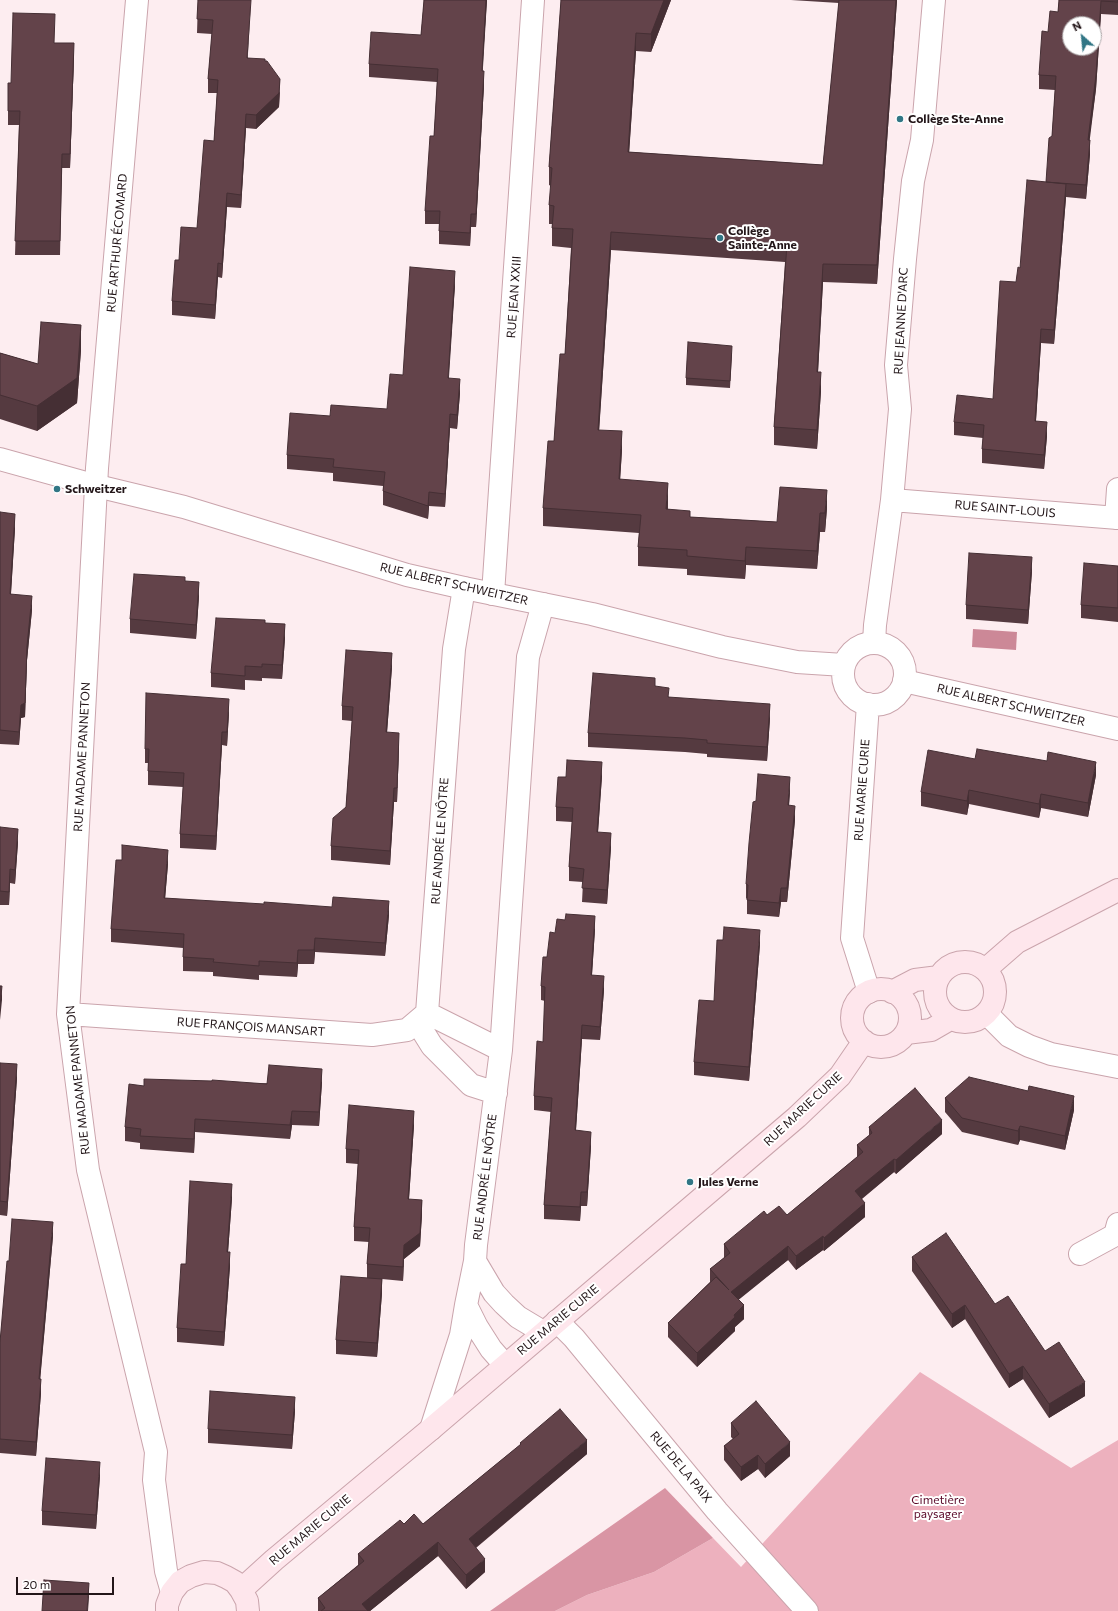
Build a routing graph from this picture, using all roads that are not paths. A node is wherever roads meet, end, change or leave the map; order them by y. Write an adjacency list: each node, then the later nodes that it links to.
1 (138, 0): 5 (street, RUE ARTHUR ÉCOMARD)
2 (534, 0): 10 (street, RUE JEAN XXIII)
3 (934, 0): 7 (street, RUE JEANNE D'ARC)
4 (0, 459): 5 (street, RUE ALBERT SCHWEITZER)
5 (97, 486): 9 (street, RUE ALBERT SCHWEITZER); 22 (street, RUE MADAME PANNETON)
6 (1118, 489): 8 (street)
7 (892, 500): 8 (street, RUE SAINT-LOUIS); 12 (street, RUE JEANNE D'ARC)
8 (1117, 518)
9 (464, 588): 10 (street, RUE ALBERT SCHWEITZER); 24 (street, RUE ANDRÉ LE NÔTRE)
10 (493, 594): 11 (street, RUE ALBERT SCHWEITZER)
11 (543, 604): 13 (street, RUE ALBERT SCHWEITZER); 28 (street, RUE ANDRÉ LE NÔTRE)
12 (874, 643): 13 (street); 14 (street)
13 (844, 665): 15 (street)
14 (904, 681): 15 (street); 16 (street, RUE ALBERT SCHWEITZER)
15 (868, 704): 20 (street, RUE MARIE CURIE)
16 (1118, 729)
17 (1118, 890): 18 (main road)
18 (986, 970): 19 (main road); 23 (main road)
19 (939, 977): 21 (main road); 25 (main road)
20 (869, 992): 21 (main road); 27 (main road)
21 (892, 992): 26 (main road)
22 (68, 1014): 24 (street, RUE FRANÇOIS MANSART); 39 (street, RUE MADAME PANNETON)
23 (987, 1014): 25 (main road); 29 (street)
24 (422, 1017): 28 (street); 30 (street)
25 (950, 1019): 26 (main road)
26 (906, 1033): 27 (main road)
27 (864, 1041): 35 (main road, RUE MARIE CURIE)
28 (501, 1050): 30 (street, RUE ANDRÉ LE NÔTRE)
29 (1118, 1068)
30 (496, 1093): 33 (street, RUE ANDRÉ LE NÔTRE)
31 (1118, 1224): 32 (street)
32 (1080, 1254)
33 (475, 1261): 34 (street, RUE ANDRÉ LE NÔTRE); 35 (street)
34 (466, 1305): 36 (street); 37 (street, RUE ANDRÉ LE NÔTRE)
35 (550, 1327): 36 (main road, RUE MARIE CURIE); 41 (street, RUE DE LA PAIX)
36 (505, 1365): 37 (main road, RUE MARIE CURIE)
37 (431, 1429): 38 (main road, RUE MARIE CURIE)
38 (241, 1590): 39 (main road); 40 (main road)
39 (170, 1602)
40 (248, 1611)
41 (807, 1611)

